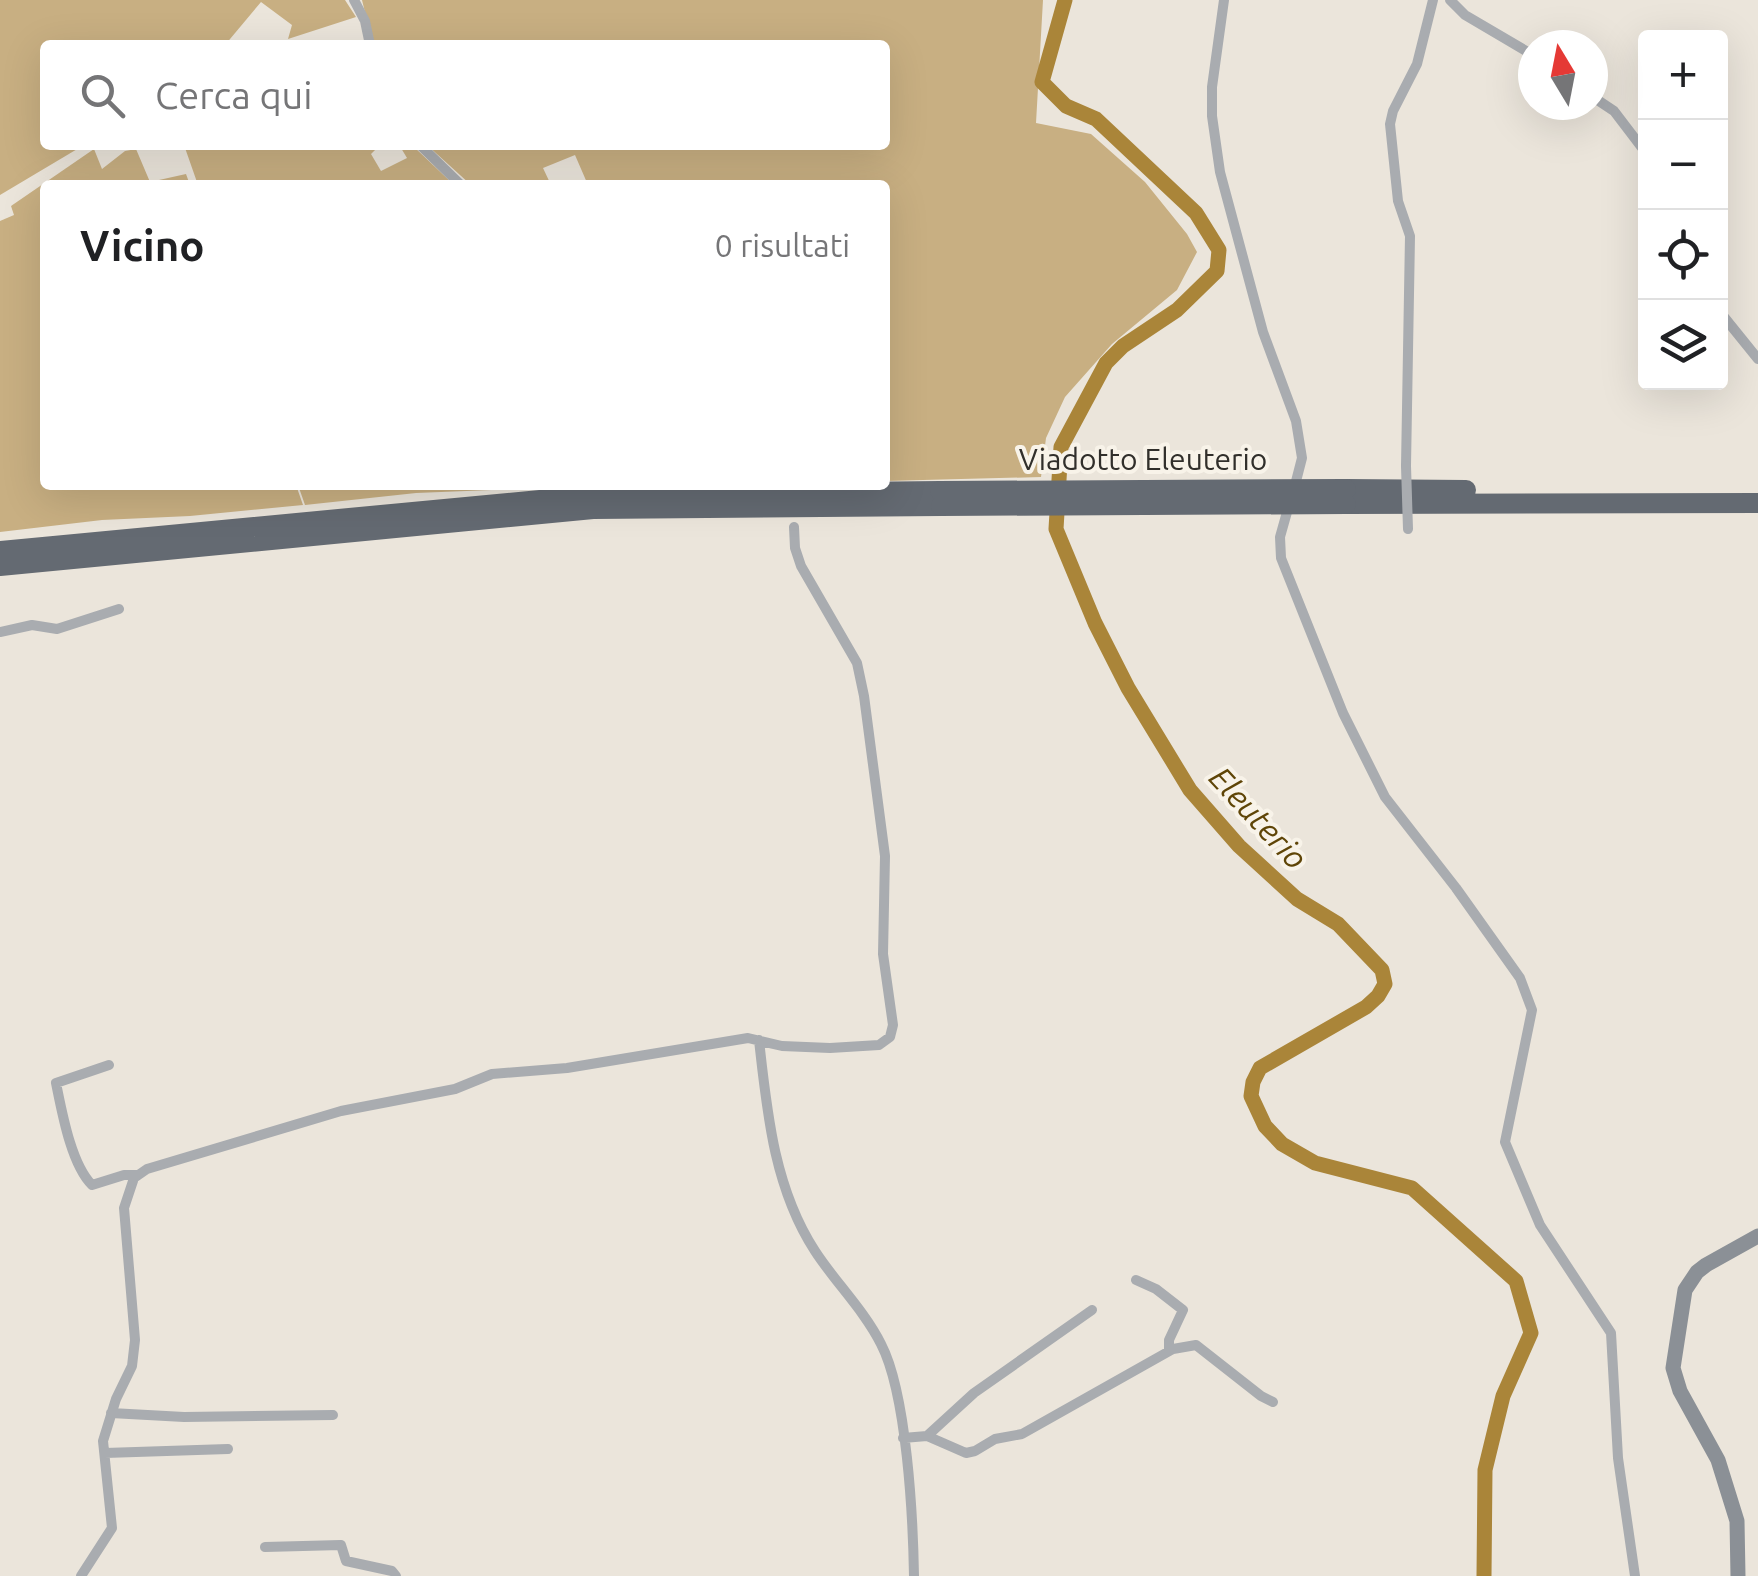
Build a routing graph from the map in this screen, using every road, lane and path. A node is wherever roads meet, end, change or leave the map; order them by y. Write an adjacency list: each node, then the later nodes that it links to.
1 (354, 0): 5 (street)
2 (1224, 0): 41 (street)
3 (1433, 0): 18 (street, bridge)
4 (1450, 0): 6 (street)
5 (369, 40)
6 (1518, 46)
7 (1608, 107): 8 (street)
8 (1638, 142)
9 (425, 150): 10 (street)
10 (456, 180)
11 (1728, 322): 12 (street)
12 (1758, 359)
13 (1758, 489): 14 (highway)
14 (1346, 496): 15 (highway, Viadotto Eleuterio, bridge); 16 (highway)
15 (941, 498): 19 (highway); 20 (highway)
16 (1758, 502)
17 (794, 527): 23 (street)
18 (1408, 528)
19 (0, 551)
20 (0, 566)
21 (119, 609): 22 (street)
22 (0, 632)
23 (759, 1040): 25 (street); 34 (street)
24 (109, 1065): 25 (street)
25 (137, 1176): 31 (street)
26 (1758, 1236): 42 (street)
27 (1136, 1280): 29 (street)
28 (1092, 1310): 33 (street)
29 (1169, 1351): 30 (street); 33 (street)
30 (1274, 1402)
31 (111, 1413): 32 (street); 36 (street)
32 (333, 1415)
33 (927, 1436): 34 (street)
34 (903, 1438): 40 (street)
35 (228, 1449): 36 (street)
36 (106, 1453): 38 (street)
37 (265, 1547): 39 (street)
38 (80, 1576)
39 (396, 1576)
40 (914, 1576)
41 (1636, 1576)
42 (1738, 1576)

